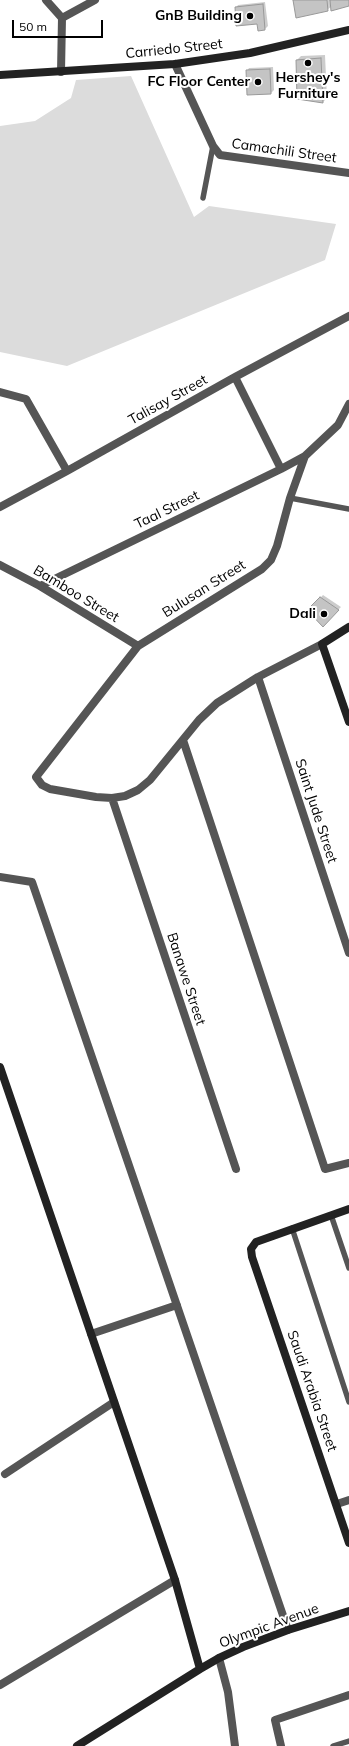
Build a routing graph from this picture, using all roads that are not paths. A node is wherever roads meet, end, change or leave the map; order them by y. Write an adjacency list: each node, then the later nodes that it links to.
1 (46, 0): 3 (street)
2 (95, 0): 3 (street)
3 (62, 18): 6 (street)
4 (349, 30): 5 (street, Carriedo Street)
5 (175, 64): 6 (street, Carriedo Street); 8 (street, Camachili Street)
6 (61, 72): 7 (street, Carriedo Street)
7 (0, 75)
8 (213, 146): 9 (street, Camachili Street); 10 (lane)
9 (349, 173)
10 (203, 198)
11 (349, 316): 12 (street, Talisay Street)
12 (235, 377): 16 (street); 17 (street, Talisay Street)
13 (0, 392): 17 (street)
14 (349, 404): 15 (street, Bulusan Street)
15 (305, 456): 16 (street, Taal Street); 18 (street, Bulusan Street)
16 (282, 469): 22 (street, Taal Street)
17 (68, 471): 19 (street, Talisay Street)
18 (290, 498): 20 (lane); 25 (street, Bulusan Street)
19 (0, 506)
20 (349, 509)
21 (0, 565): 22 (street, Bamboo Street)
22 (40, 586): 25 (street, Bamboo Street)
23 (349, 627): 24 (street)
24 (322, 644): 26 (street); 27 (street)
25 (138, 646): 29 (street, Bulusan Street)
26 (258, 677): 28 (street); 31 (street, Saint Jude Street)
27 (349, 722)
28 (184, 740): 29 (street); 33 (street)
29 (112, 798): 34 (street, Banawe Street)
30 (0, 877): 39 (street)
31 (349, 953)
32 (0, 1067): 40 (street)
33 (349, 1163)
34 (236, 1169)
35 (349, 1209): 36 (street)
36 (331, 1215): 37 (street); 38 (lane)
37 (292, 1228): 42 (lane); 45 (street, Saudi Arabia Street)
38 (349, 1268)
39 (177, 1305): 40 (street); 49 (street)
40 (91, 1334): 41 (street)
41 (114, 1402): 43 (street); 47 (street)
42 (349, 1402)
43 (5, 1474)
44 (349, 1500): 45 (street)
45 (337, 1504): 46 (street, Saudi Arabia Street)
46 (349, 1543)
47 (175, 1580): 51 (street); 52 (street)
48 (349, 1611): 49 (street, Olympic Avenue)
49 (288, 1630): 50 (street, Olympic Avenue)
50 (220, 1658): 51 (street, Olympic Avenue); 56 (street)
51 (200, 1669): 55 (street, Olympic Avenue)
52 (0, 1685)
53 (349, 1695): 57 (street)
54 (349, 1741): 58 (lane)
55 (77, 1746)
56 (235, 1746)
57 (281, 1746)
58 (333, 1746)

